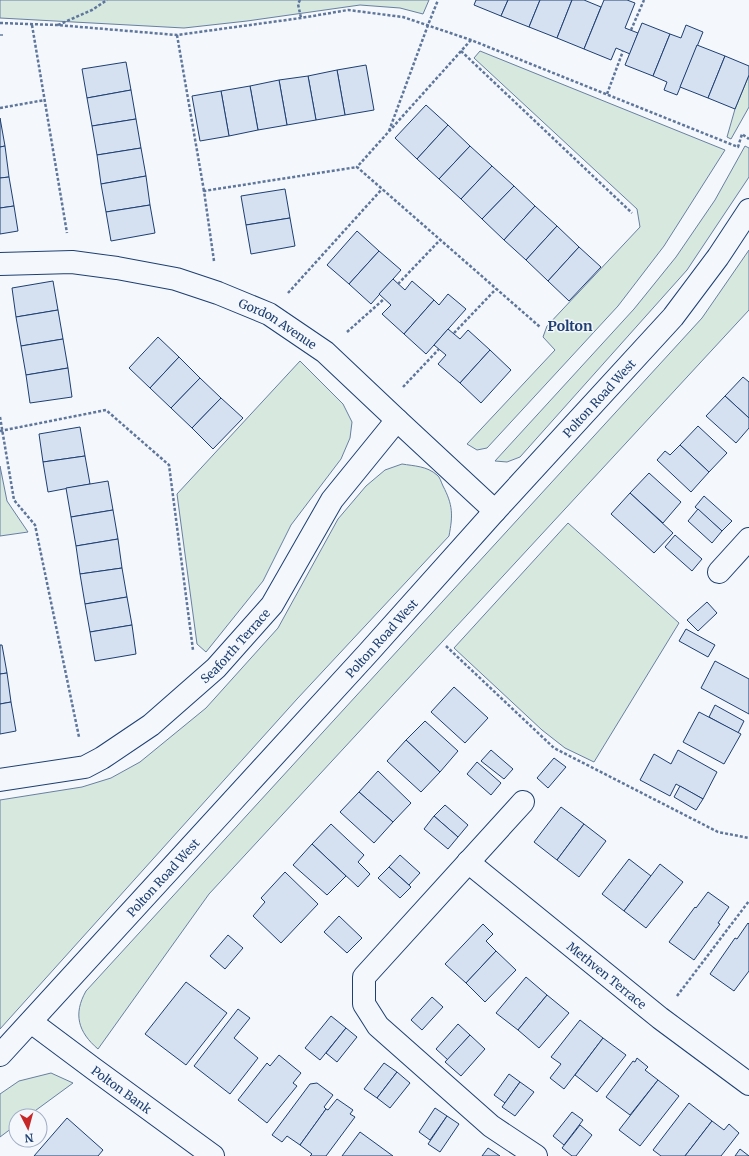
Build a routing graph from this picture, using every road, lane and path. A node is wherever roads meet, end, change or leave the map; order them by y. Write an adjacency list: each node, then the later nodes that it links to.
1 (107, 0): 9 (path)
2 (300, 0): 5 (path)
3 (438, 0): 8 (path)
4 (644, 0): 10 (path)
5 (300, 18): 8 (path); 11 (path)
6 (0, 23): 7 (path)
7 (32, 25): 9 (path); 16 (path)
8 (428, 25): 12 (path); 18 (path)
9 (57, 26): 11 (path)
10 (631, 30)
11 (177, 35): 22 (path)
12 (471, 40): 13 (path); 15 (path)
13 (461, 51): 18 (path); 24 (path)
14 (623, 51): 15 (path)
15 (607, 94): 19 (path)
16 (45, 100): 17 (path); 26 (path)
17 (0, 108)
18 (389, 132): 20 (path)
19 (749, 139)
20 (357, 167): 21 (path); 22 (path)
21 (382, 189): 25 (path); 32 (path)
22 (204, 191): 30 (path)
23 (749, 210): 40 (street, Polton Road West)
24 (632, 213)
25 (440, 240): 28 (path); 29 (path)
26 (72, 262): 27 (street, Gordon Avenue); 30 (street, Gordon Avenue)
27 (0, 264)
28 (398, 284)
29 (496, 289): 33 (path); 34 (path)
30 (218, 293): 32 (street, Gordon Avenue)
31 (384, 299): 36 (path)
32 (269, 314): 36 (street, Gordon Avenue)
33 (540, 327)
34 (454, 333)
35 (440, 349): 37 (path)
36 (326, 352): 37 (street, Gordon Avenue)
37 (390, 413): 40 (street, Gordon Avenue); 44 (street, Seaforth Terrace)
38 (0, 417): 39 (path)
39 (1, 431): 44 (path); 45 (path)
40 (495, 511): 52 (street, Polton Road West)
41 (749, 539): 42 (street)
42 (719, 572)
43 (446, 646): 48 (path)
44 (216, 668): 45 (street, Seaforth Terrace)
45 (85, 767): 46 (street, Seaforth Terrace)
46 (0, 780)
47 (523, 802): 49 (street)
48 (749, 838)
49 (468, 862): 51 (street, Methven Terrace); 56 (street)
50 (749, 901): 51 (path)
51 (660, 1018): 54 (street, Methven Terrace)
52 (32, 1022): 53 (street, Polton Road West); 55 (street, Polton Bank)
53 (0, 1055)
54 (749, 1084)
55 (213, 1156)
56 (536, 1156)

